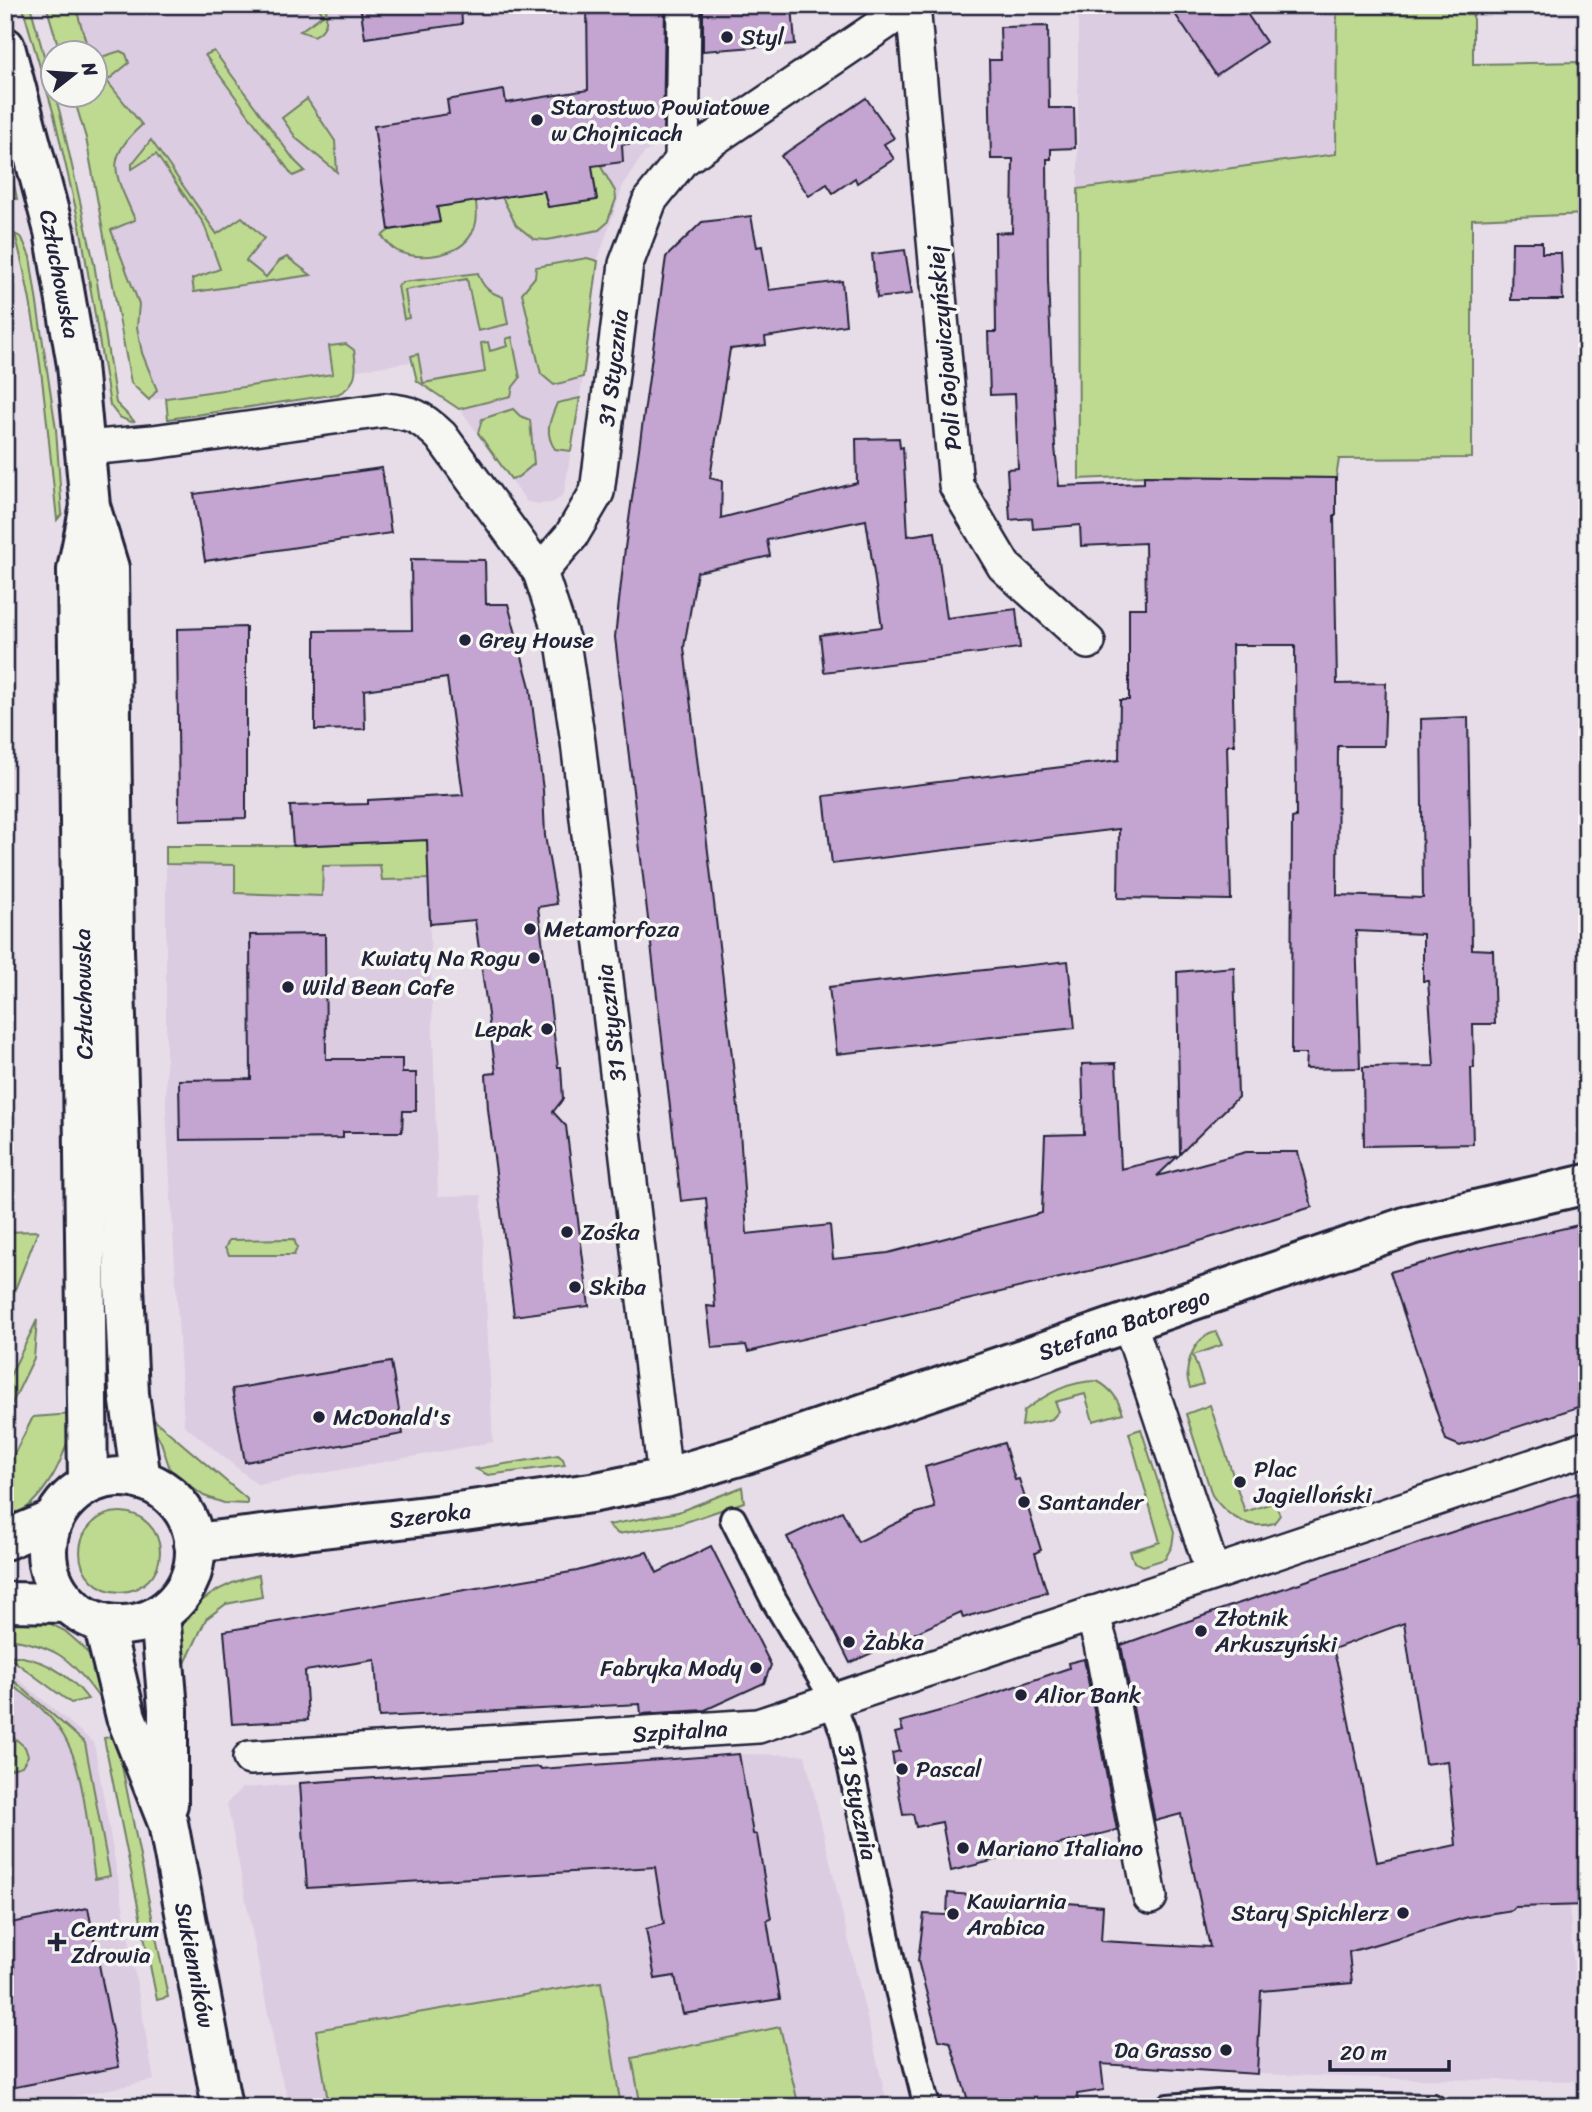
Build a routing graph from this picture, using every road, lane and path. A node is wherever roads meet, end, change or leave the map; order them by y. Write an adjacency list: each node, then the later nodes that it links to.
1 (684, 5): 4 (street)
2 (912, 5): 4 (street, 31 Stycznia); 8 (street, Poli Gojawiczyńskiej)
3 (5, 47): 5 (main road, Człuchowska)
4 (682, 160): 7 (street, 31 Stycznia)
5 (86, 448): 6 (main road, Człuchowska); 7 (street, 31 Stycznia)
6 (90, 506): 13 (main road, Człuchowska); 14 (main road, Człuchowska)
7 (540, 572): 12 (street, 31 Stycznia)
8 (1088, 642)
9 (1587, 1184): 10 (main road, Stefana Batorego)
10 (1129, 1322): 12 (main road, Stefana Batorego); 19 (street)
11 (1587, 1448): 19 (street)
12 (665, 1478): 18 (main road, Szeroka)
13 (141, 1480): 14 (main road); 18 (main road)
14 (88, 1484): 16 (main road)
15 (733, 1519): 25 (street, 31 Stycznia)
16 (53, 1520): 17 (main road); 21 (main road)
17 (5, 1540)
18 (194, 1543): 23 (main road)
19 (1213, 1573): 22 (street)
20 (5, 1602): 21 (main road)
21 (68, 1603): 24 (main road)
22 (1092, 1613): 25 (street, Szpitalna); 28 (street)
23 (160, 1614): 24 (main road); 27 (main road, Sukienników)
24 (103, 1623): 27 (main road, Sukienników)
25 (832, 1702): 26 (street, Szpitalna); 30 (street, 31 Stycznia)
26 (250, 1758)
27 (168, 1823): 29 (main road, Sukienników)
28 (1150, 1897)
29 (222, 2107)
30 (927, 2107)
31 (1168, 2107): 32 (street)
32 (1433, 2107)

